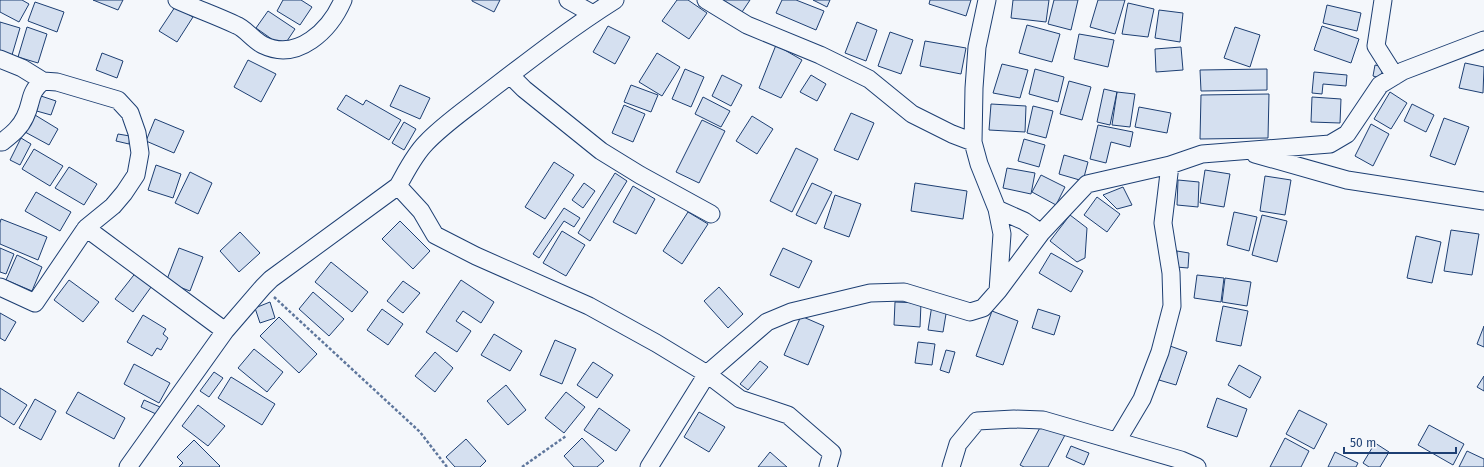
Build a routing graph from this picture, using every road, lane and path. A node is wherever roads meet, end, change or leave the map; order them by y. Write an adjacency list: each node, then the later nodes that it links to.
1 (343, 0): 7 (street)
2 (568, 0): 8 (street)
3 (615, 0): 8 (street)
4 (706, 0): 15 (street)
5 (987, 0): 15 (street)
6 (1383, 0): 12 (street)
7 (183, 1)
8 (593, 14): 11 (street)
9 (1484, 40): 12 (street)
10 (0, 59): 13 (street)
11 (510, 75): 18 (street); 21 (street)
12 (1395, 76): 16 (street)
13 (43, 81): 14 (street); 22 (street)
14 (0, 142)
15 (973, 142): 20 (street)
16 (1243, 150): 17 (street); 19 (street)
17 (1170, 165): 23 (street); 30 (street)
18 (398, 186): 25 (street); 28 (street)
19 (1484, 201)
20 (997, 209): 23 (street); 26 (street)
21 (711, 214)
22 (86, 228): 24 (street); 27 (street)
23 (1041, 233): 26 (street)
24 (0, 287)
25 (263, 287): 27 (street); 32 (path)
26 (998, 291): 28 (street)
27 (224, 331): 31 (street)
28 (707, 374): 34 (street); 35 (street)
29 (566, 436): 33 (path)
30 (1117, 441): 36 (street); 37 (street)
31 (128, 467)
32 (446, 467)
33 (522, 467)
34 (649, 467)
35 (828, 467)
36 (951, 467)
37 (1197, 467)

